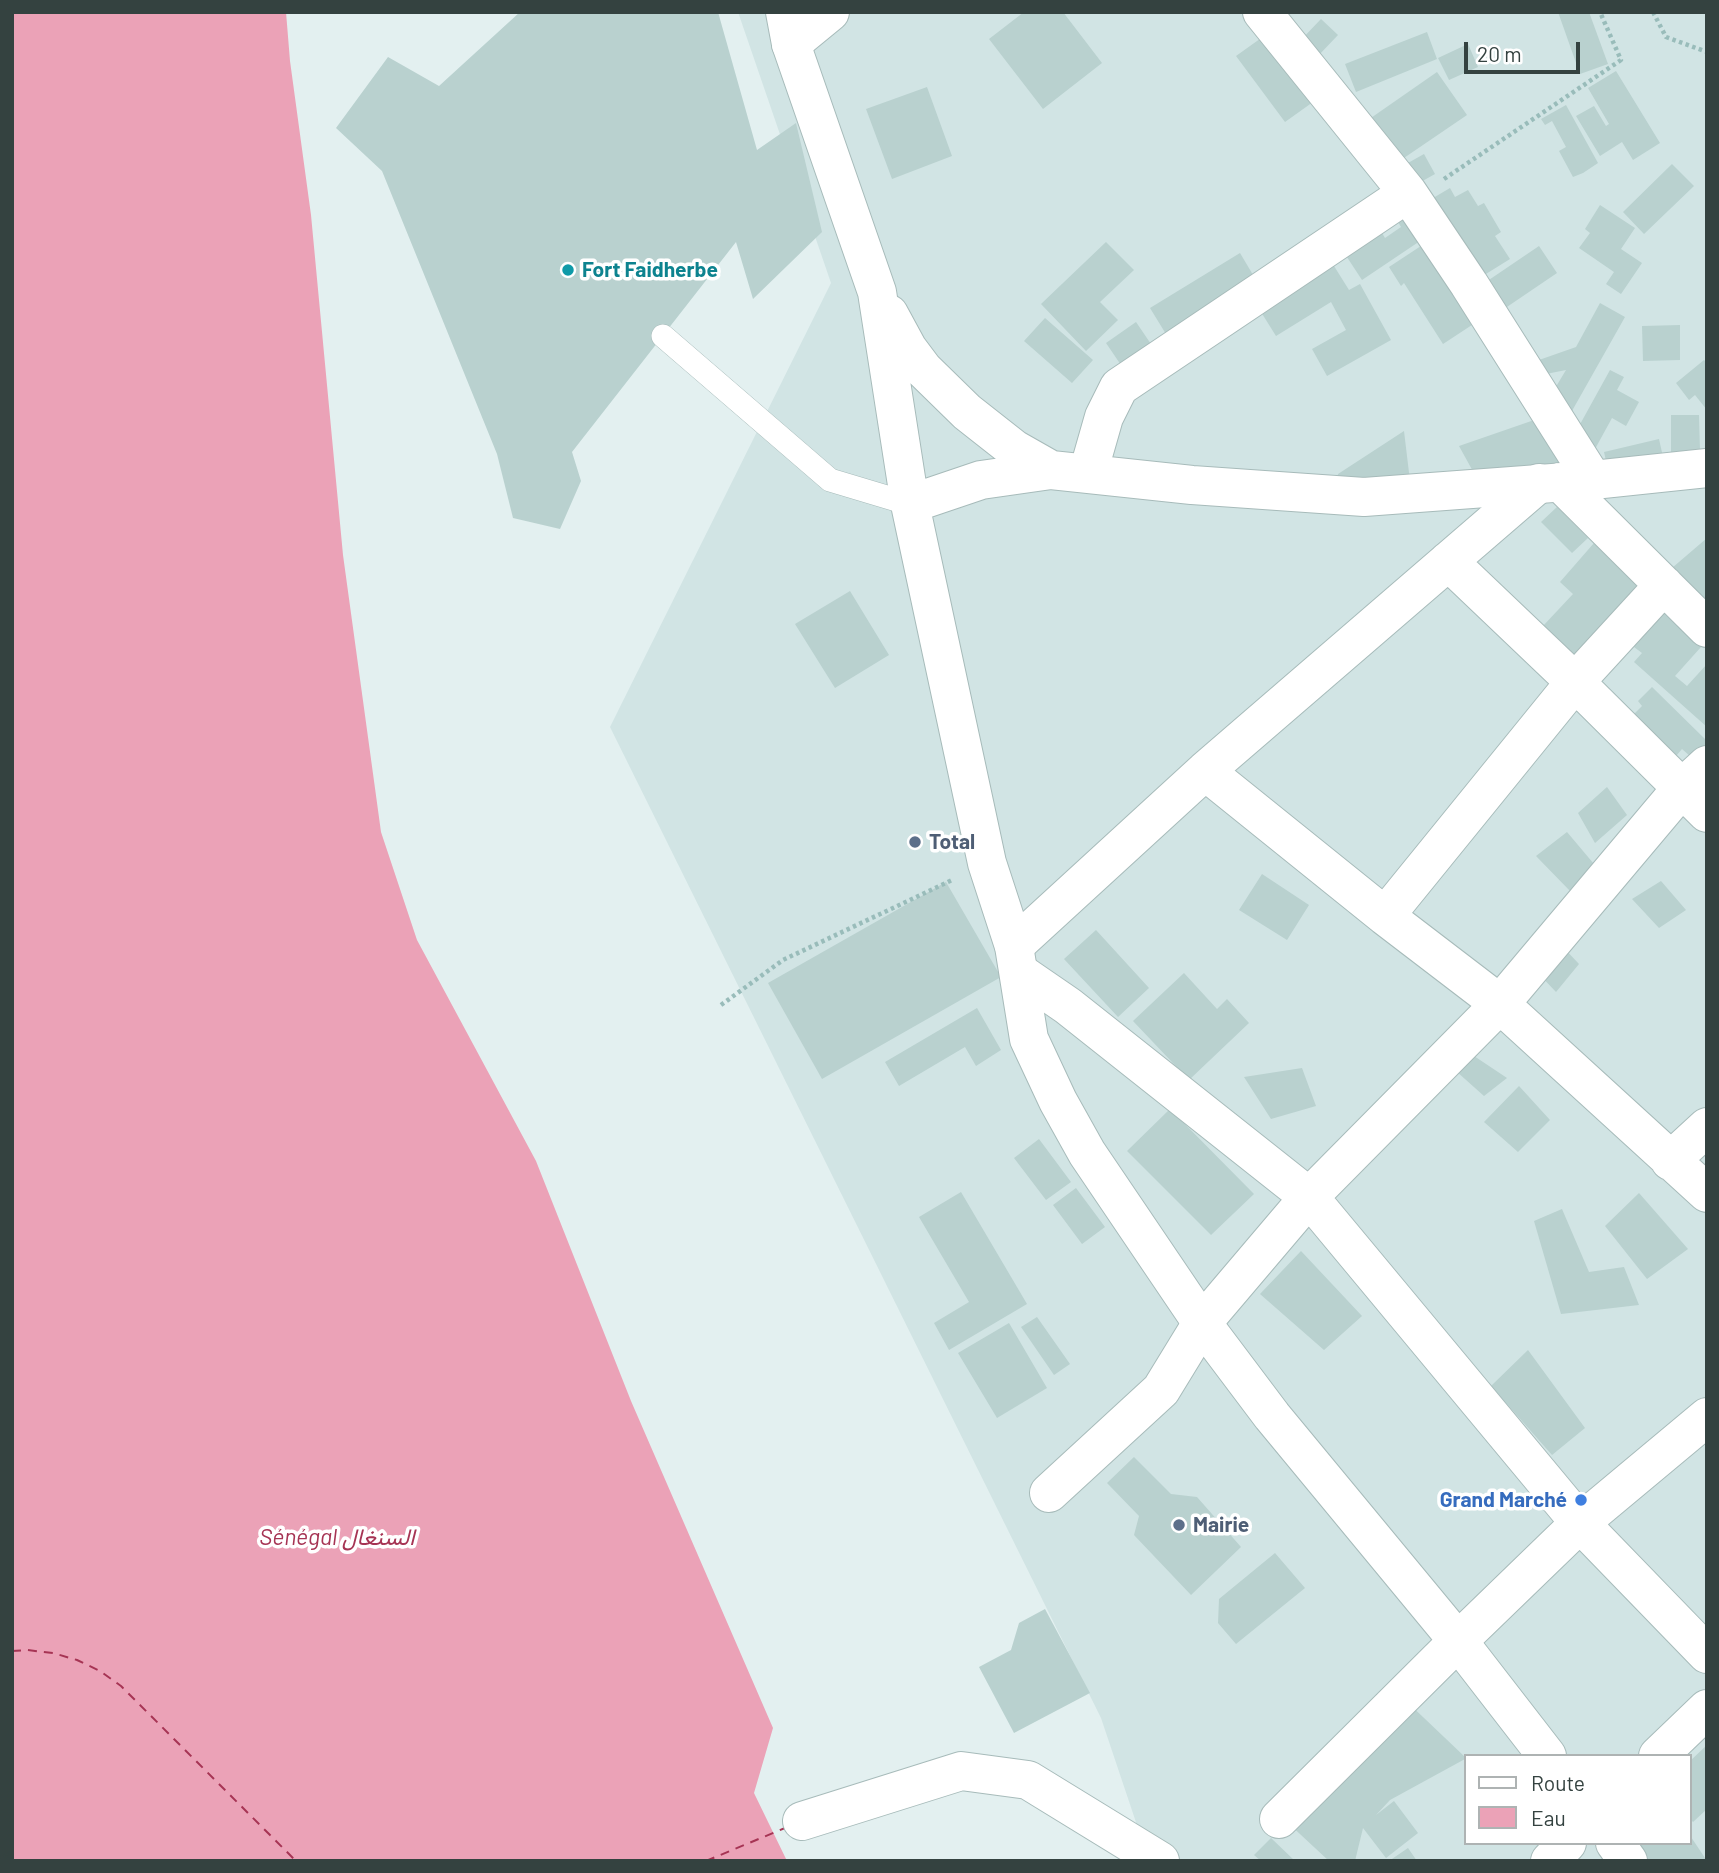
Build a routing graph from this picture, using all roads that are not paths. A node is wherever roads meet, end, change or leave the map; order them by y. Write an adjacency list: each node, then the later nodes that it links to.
1 (830, 12): 3 (street)
2 (1262, 12): 4 (street)
3 (788, 28): 5 (street)
4 (1408, 193): 8 (street); 9 (street)
5 (877, 292): 8 (street); 10 (street)
6 (663, 336): 10 (lane)
7 (1707, 468): 9 (street)
8 (1069, 471): 9 (street); 10 (street)
9 (1564, 481): 11 (street); 12 (street)
10 (911, 503): 18 (street)
11 (1448, 561): 14 (street); 15 (street)
12 (1664, 584): 13 (street); 14 (street)
13 (1707, 628)
14 (1576, 682): 16 (street); 17 (street)
15 (1205, 771): 17 (street); 18 (street)
16 (1698, 789): 19 (street)
17 (1385, 916): 19 (street)
18 (1017, 960): 23 (street); 24 (street)
19 (1500, 1004): 21 (street); 23 (street)
20 (1707, 1127): 21 (street)
21 (1670, 1161): 22 (street)
22 (1707, 1193)
23 (1309, 1197): 24 (street); 27 (street)
24 (1202, 1323): 26 (street); 28 (street)
25 (1707, 1417): 27 (street)
26 (1049, 1493)
27 (1580, 1523): 28 (street); 29 (street)
28 (1458, 1641): 31 (street); 33 (street)
29 (1707, 1654)
30 (1707, 1709): 32 (street)
31 (1545, 1754)
32 (1660, 1754)
33 (1279, 1819)
34 (802, 1821): 37 (street)
35 (1565, 1845): 38 (street)
36 (1616, 1845): 39 (street)
37 (1160, 1861)
38 (1550, 1861)
39 (1628, 1861)

